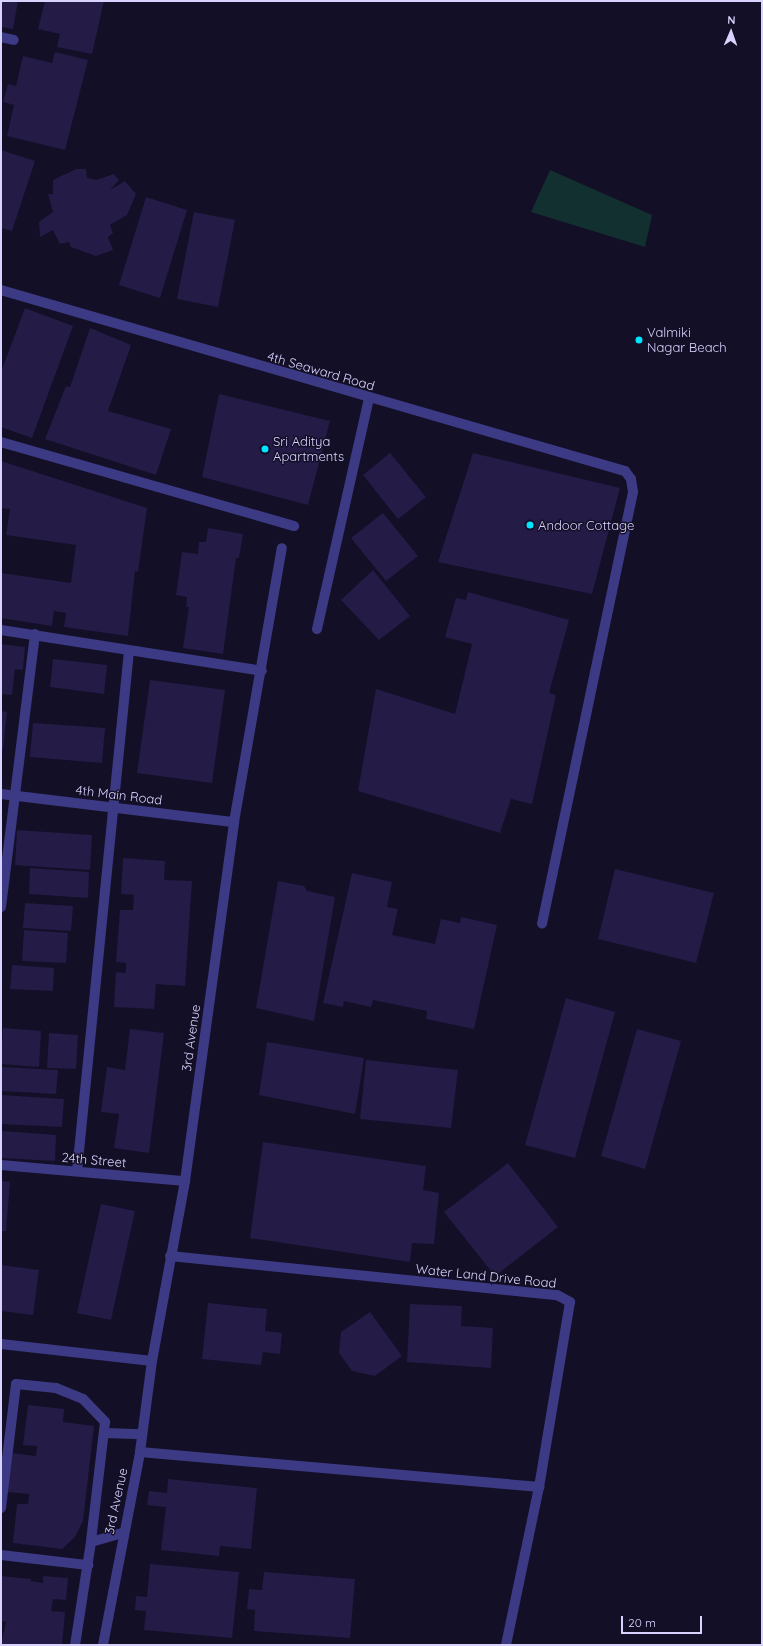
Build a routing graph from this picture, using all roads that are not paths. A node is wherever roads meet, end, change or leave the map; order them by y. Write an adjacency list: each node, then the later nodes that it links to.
1 (1, 38): 2 (street)
2 (14, 40)
3 (1, 290): 4 (street, 4th Seaward Road)
4 (369, 399): 8 (street); 18 (street, 4th Seaward Road)
5 (1, 442): 6 (street)
6 (294, 526)
7 (282, 548): 12 (street, 3rd Avenue)
8 (317, 629)
9 (1, 630): 10 (street)
10 (35, 634): 11 (street); 14 (street)
11 (129, 651): 12 (street); 15 (street)
12 (262, 671): 16 (street, 3rd Avenue)
13 (1, 794): 14 (street, 4th Main Road)
14 (14, 796): 15 (street, 4th Main Road); 17 (street)
15 (112, 807): 16 (street, 4th Main Road); 20 (street)
16 (234, 822): 21 (street, 3rd Avenue)
17 (1, 907)
18 (542, 923)
19 (1, 1166): 20 (street, 24th Street)
20 (77, 1171): 21 (street, 24th Street)
21 (185, 1181): 22 (street, 3rd Avenue)
22 (170, 1256): 24 (street, 3rd Avenue); 28 (street, Water Land Drive Road)
23 (1, 1344): 24 (street)
24 (152, 1361): 26 (street, 3rd Avenue)
25 (104, 1433): 26 (street); 29 (street); 31 (street)
26 (142, 1434): 27 (street, 3rd Avenue)
27 (140, 1452): 28 (street); 30 (street, 3rd Avenue)
28 (539, 1487): 36 (street, Water Land Drive Road)
29 (1, 1508)
30 (122, 1533): 31 (street); 35 (street, 3rd Avenue)
31 (91, 1542): 33 (street)
32 (1, 1555): 33 (street)
33 (88, 1565): 34 (street)
34 (75, 1645)
35 (104, 1645)
36 (506, 1645)

